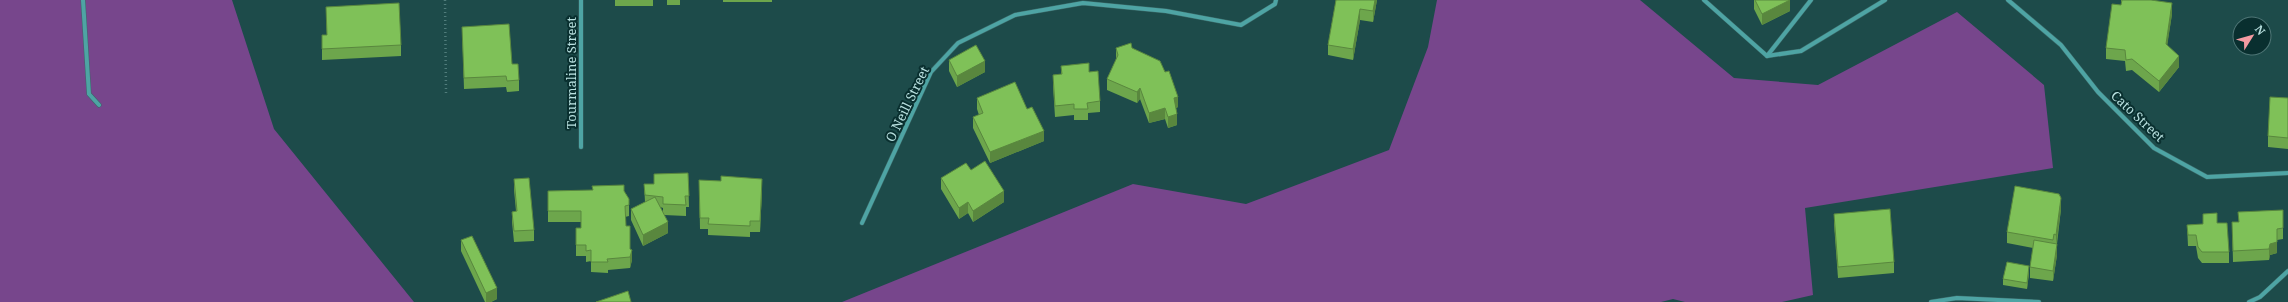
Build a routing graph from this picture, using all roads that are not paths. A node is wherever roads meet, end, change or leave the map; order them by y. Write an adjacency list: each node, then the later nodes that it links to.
1 (83, 0): 9 (street)
2 (581, 0): 10 (street, Tourmaline Street)
3 (1276, 0): 12 (street, O Neill Street)
4 (1704, 0): 8 (street)
5 (1811, 0): 8 (street)
6 (1885, 0): 8 (street)
7 (2008, 0): 11 (street, Cato Street)
8 (1767, 56)
9 (99, 104)
10 (581, 147)
11 (2288, 173)
12 (862, 223)
13 (2288, 271): 16 (street)
14 (1931, 302): 15 (street)
15 (2038, 302)
16 (2249, 302)

